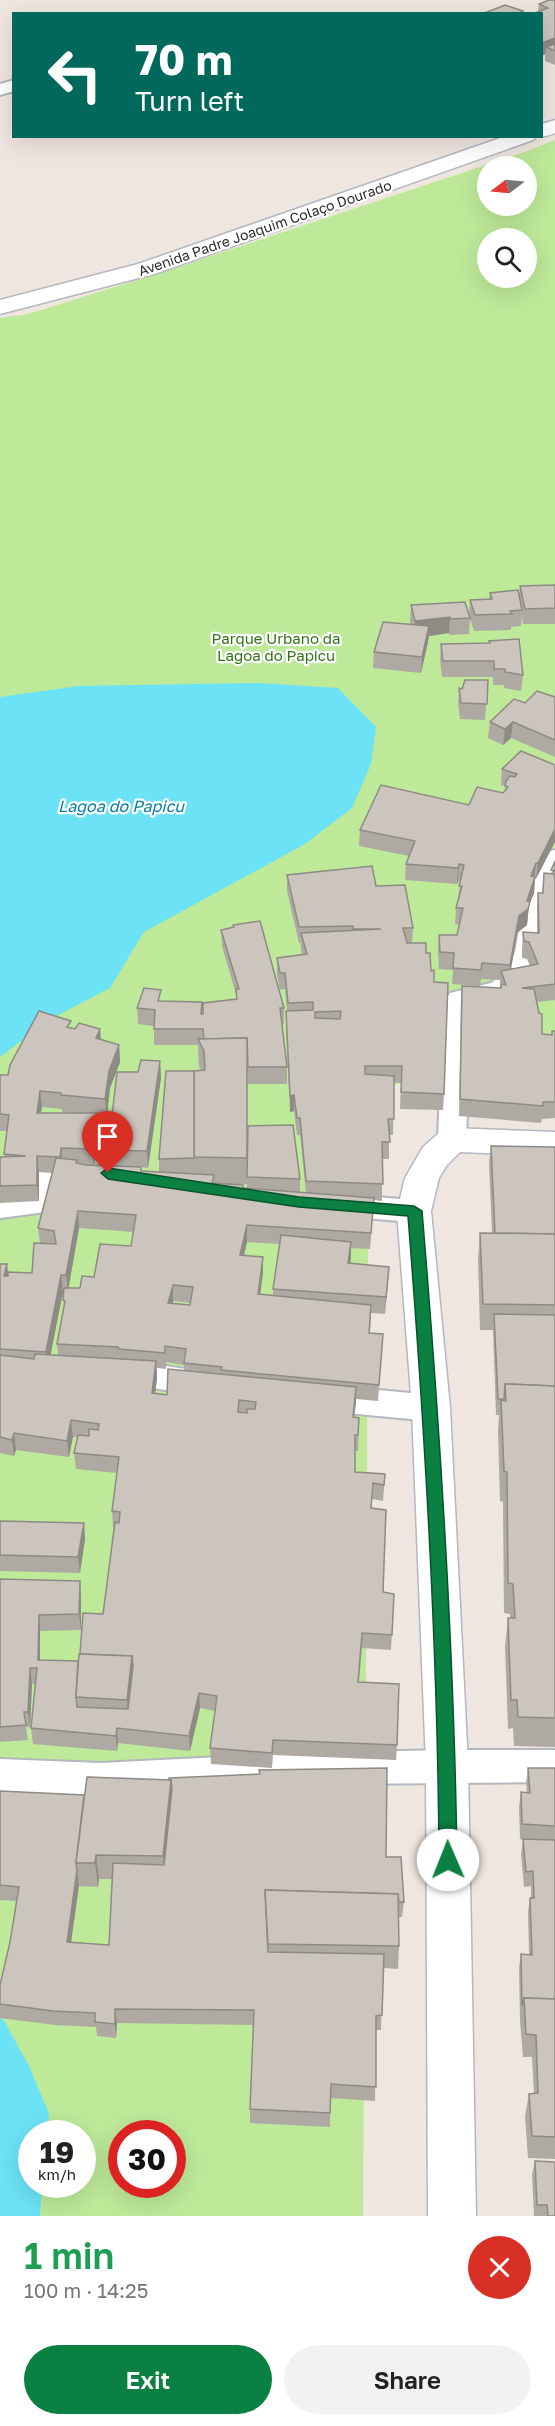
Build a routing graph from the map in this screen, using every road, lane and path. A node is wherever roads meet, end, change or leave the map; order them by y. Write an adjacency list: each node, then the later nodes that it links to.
1 (520, 138): 2 (street, Avenida Padre Joaquim Colaço Dourado)
2 (0, 307)
3 (555, 858): 5 (lane)
4 (555, 1144): 5 (street)
5 (444, 1148): 9 (street)
6 (119, 1175): 8 (lane)
7 (310, 1203): 9 (lane)
8 (0, 1207)
9 (414, 1211): 13 (street)
10 (95, 1366): 11 (lane)
11 (231, 1389)
12 (286, 1394): 13 (lane)
13 (431, 1408): 14 (street)
14 (447, 1765): 15 (lane); 16 (lane); 17 (street)
15 (555, 1766)
16 (0, 1775)
17 (452, 2216)

